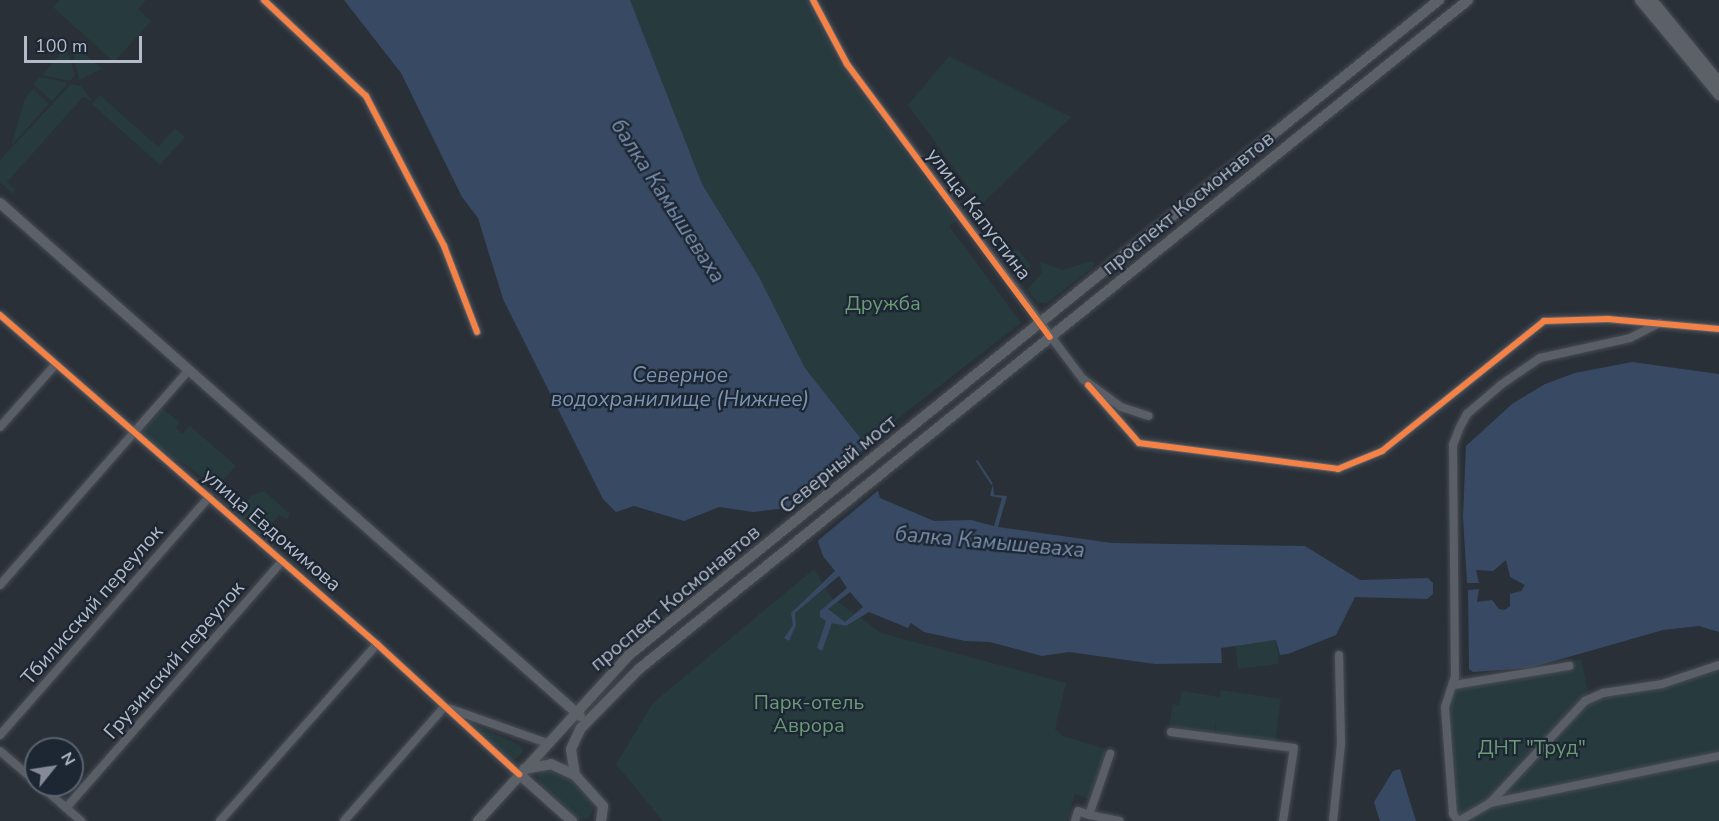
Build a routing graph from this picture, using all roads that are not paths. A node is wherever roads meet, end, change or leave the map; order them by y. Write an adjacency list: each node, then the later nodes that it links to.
1 (264, 0): 14 (street)
2 (813, 0): 11 (street, улица Капустина)
3 (1439, 0): 11 (main road, проспект Космонавтов)
4 (1468, 0): 15 (main road, проспект Космонавтов)
5 (1640, 0): 8 (main road)
6 (1652, 0): 7 (main road)
7 (1719, 82)
8 (1719, 95)
9 (0, 203): 17 (main road)
10 (0, 315): 16 (street, улица Евдокимова)
11 (1040, 323): 15 (street, улица Капустина); 20 (main road, проспект Космонавтов)
12 (1659, 323): 13 (street); 18 (street); 33 (street)
13 (1719, 329)
14 (477, 333)
15 (1050, 338): 18 (street, улица Капустина); 23 (main road, проспект Космонавтов)
16 (56, 364): 21 (street); 22 (street, улица Евдокимова)
17 (187, 372): 22 (street); 35 (main road)
18 (1088, 385): 19 (street, улица Капустина)
19 (1149, 416)
20 (920, 420): 25 (main road, Северный мост)
21 (0, 427)
22 (134, 431): 24 (street, улица Евдокимова); 28 (street)
23 (932, 434): 26 (main road, Северный мост)
24 (209, 497): 27 (street, улица Евдокимова); 38 (street, Тбилисский переулок)
25 (778, 536): 35 (main road, проспект Космонавтов)
26 (789, 550): 36 (main road, проспект Космонавтов)
27 (282, 561): 29 (street, улица Евдокимова); 48 (street, Грузинский переулок)
28 (0, 585)
29 (377, 644): 34 (street, улица Евдокимова); 51 (street)
30 (1339, 655): 59 (street)
31 (1719, 665): 47 (street)
32 (1569, 666): 33 (street)
33 (1454, 685): 60 (street)
34 (444, 707): 39 (street); 44 (street, улица Евдокимова); 52 (street)
35 (577, 712): 36 (main road); 39 (main road, проспект Космонавтов)
36 (581, 728): 45 (main road)
37 (1172, 732): 58 (street)
38 (0, 735)
39 (547, 743): 44 (main road, проспект Космонавтов)
40 (0, 751): 43 (street)
41 (1110, 754): 49 (street)
42 (1719, 756): 47 (street)
43 (24, 772)
44 (521, 772): 45 (main road); 53 (main road, проспект Космонавтов); 54 (main road, улица Евдокимова)
45 (575, 775): 55 (main road)
46 (53, 797): 48 (street)
47 (1490, 803): 60 (street)
48 (66, 808): 50 (street)
49 (1089, 815): 56 (street); 57 (street)
50 (81, 821)
51 (219, 821)
52 (344, 821)
53 (478, 821)
54 (572, 821)
55 (601, 821)
56 (1075, 821)
57 (1119, 821)
58 (1283, 821)
59 (1334, 821)
60 (1459, 821)

